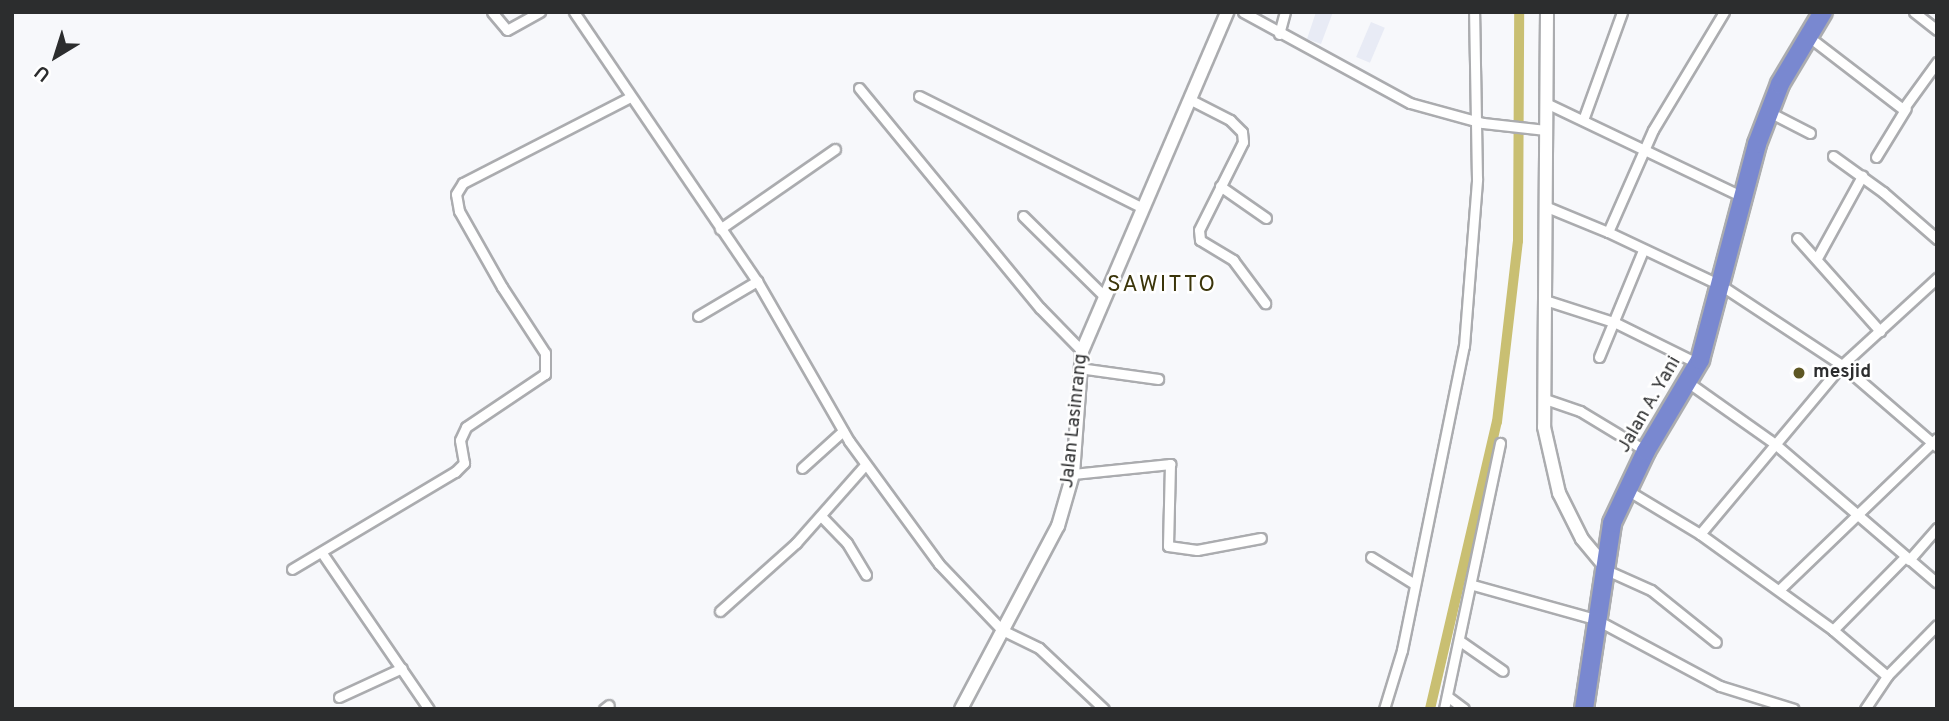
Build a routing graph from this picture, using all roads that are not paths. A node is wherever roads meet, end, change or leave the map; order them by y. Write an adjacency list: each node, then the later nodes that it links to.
1 (492, 12): 2 (street)
2 (540, 12)
3 (574, 12): 19 (street)
4 (1227, 12): 20 (street, Jalan Lasinrang)
5 (1242, 12): 14 (street)
6 (1285, 12): 14 (street)
7 (1474, 12): 25 (street)
8 (1547, 12): 21 (street)
9 (1622, 12): 24 (street)
10 (1724, 12): 29 (street)
11 (1823, 12): 15 (highway, Jalan A. Yani)
12 (1914, 12): 13 (street)
13 (1937, 30)
14 (1279, 34): 25 (street)
15 (1808, 37): 22 (street); 23 (highway, Jalan A. Yani)
16 (1937, 62): 22 (street)
17 (859, 88): 54 (street)
18 (919, 96): 35 (street)
19 (629, 97): 39 (street); 76 (street)
20 (1191, 100): 33 (street); 35 (street, Jalan Lasinrang)
21 (1546, 103): 24 (street); 26 (street)
22 (1906, 108): 31 (street)
23 (1769, 112): 27 (street); 34 (highway, Jalan A. Yani)
24 (1583, 120): 29 (street)
25 (1480, 122): 26 (street); 82 (street)
26 (1541, 129): 36 (street)
27 (1810, 133)
28 (835, 149): 39 (street)
29 (1643, 152): 34 (street); 40 (street)
30 (1833, 156): 32 (street)
31 (1876, 157)
32 (1862, 176): 42 (street); 44 (street)
33 (1220, 186): 38 (street); 50 (street)
34 (1743, 197): 47 (highway, Jalan A. Yani)
35 (1141, 206): 48 (street, Jalan Lasinrang)
36 (1547, 207): 40 (street); 49 (street)
37 (1023, 216): 48 (street)
38 (1266, 218)
39 (720, 229): 46 (street)
40 (1608, 232): 43 (street)
41 (1797, 238): 44 (street)
42 (1937, 239)
43 (1643, 250): 47 (street); 52 (street)
44 (1817, 258): 53 (street)
45 (1937, 278): 53 (street)
46 (757, 281): 51 (street); 62 (street)
47 (1722, 286): 56 (highway, Jalan A. Yani); 57 (street)
48 (1102, 294): 54 (street, Jalan Lasinrang)
49 (1548, 301): 52 (street); 61 (street)
50 (1265, 303)
51 (698, 316)
52 (1616, 323): 55 (street); 56 (street)
53 (1880, 331): 57 (street)
54 (1082, 351): 58 (street, Jalan Lasinrang)
55 (1600, 357)
56 (1699, 363): 60 (highway, Jalan A. Yani)
57 (1842, 365): 64 (street); 65 (street)
58 (1079, 368): 59 (street); 69 (street, Jalan Lasinrang)
59 (1158, 379)
60 (1689, 383): 65 (street); 66 (highway, Jalan A. Yani)
61 (1545, 399): 66 (street); 79 (street)
62 (843, 431): 67 (street); 68 (street)
63 (1500, 443): 84 (street)
64 (1935, 443): 71 (street)
65 (1775, 444): 71 (street); 74 (street)
66 (1646, 452): 70 (highway, Jalan A. Yani)
67 (865, 464): 72 (street); 89 (street)
68 (802, 468)
69 (1073, 474): 75 (street); 89 (street, Jalan Lasinrang)
70 (1626, 489): 74 (street); 79 (highway, Jalan A. Yani)
71 (1855, 514): 78 (street); 85 (street)
72 (821, 516): 81 (street); 86 (street)
73 (1937, 528): 78 (street)
74 (1700, 534): 85 (street)
75 (1261, 538)
76 (322, 553): 80 (street); 93 (street)
77 (1371, 557): 82 (street)
78 (1907, 558): 83 (street); 90 (street)
79 (1603, 566): 87 (highway, Jalan A. Yani); 92 (street)
80 (292, 569)
81 (866, 575)
82 (1413, 583): 101 (street)
83 (1937, 583)
84 (1473, 585): 87 (street); 91 (street)
85 (1779, 590): 90 (street)
86 (720, 611)
87 (1595, 619): 104 (highway, Jalan A. Yani); 105 (street)
88 (1937, 625): 95 (street)
89 (1002, 630): 99 (street, Jalan Lasinrang); 100 (street)
90 (1833, 630): 95 (street)
91 (1460, 641): 94 (street); 96 (street)
92 (1716, 642)
93 (402, 668): 97 (street); 98 (street)
94 (1503, 671)
95 (1887, 676): 106 (street)
96 (1447, 696): 102 (street); 103 (street)
97 (339, 697)
98 (429, 709)
99 (961, 709)
100 (1104, 709)
101 (1384, 709)
102 (1444, 709)
103 (1464, 709)
104 (1584, 709)
105 (1794, 709)
106 (1865, 709)

